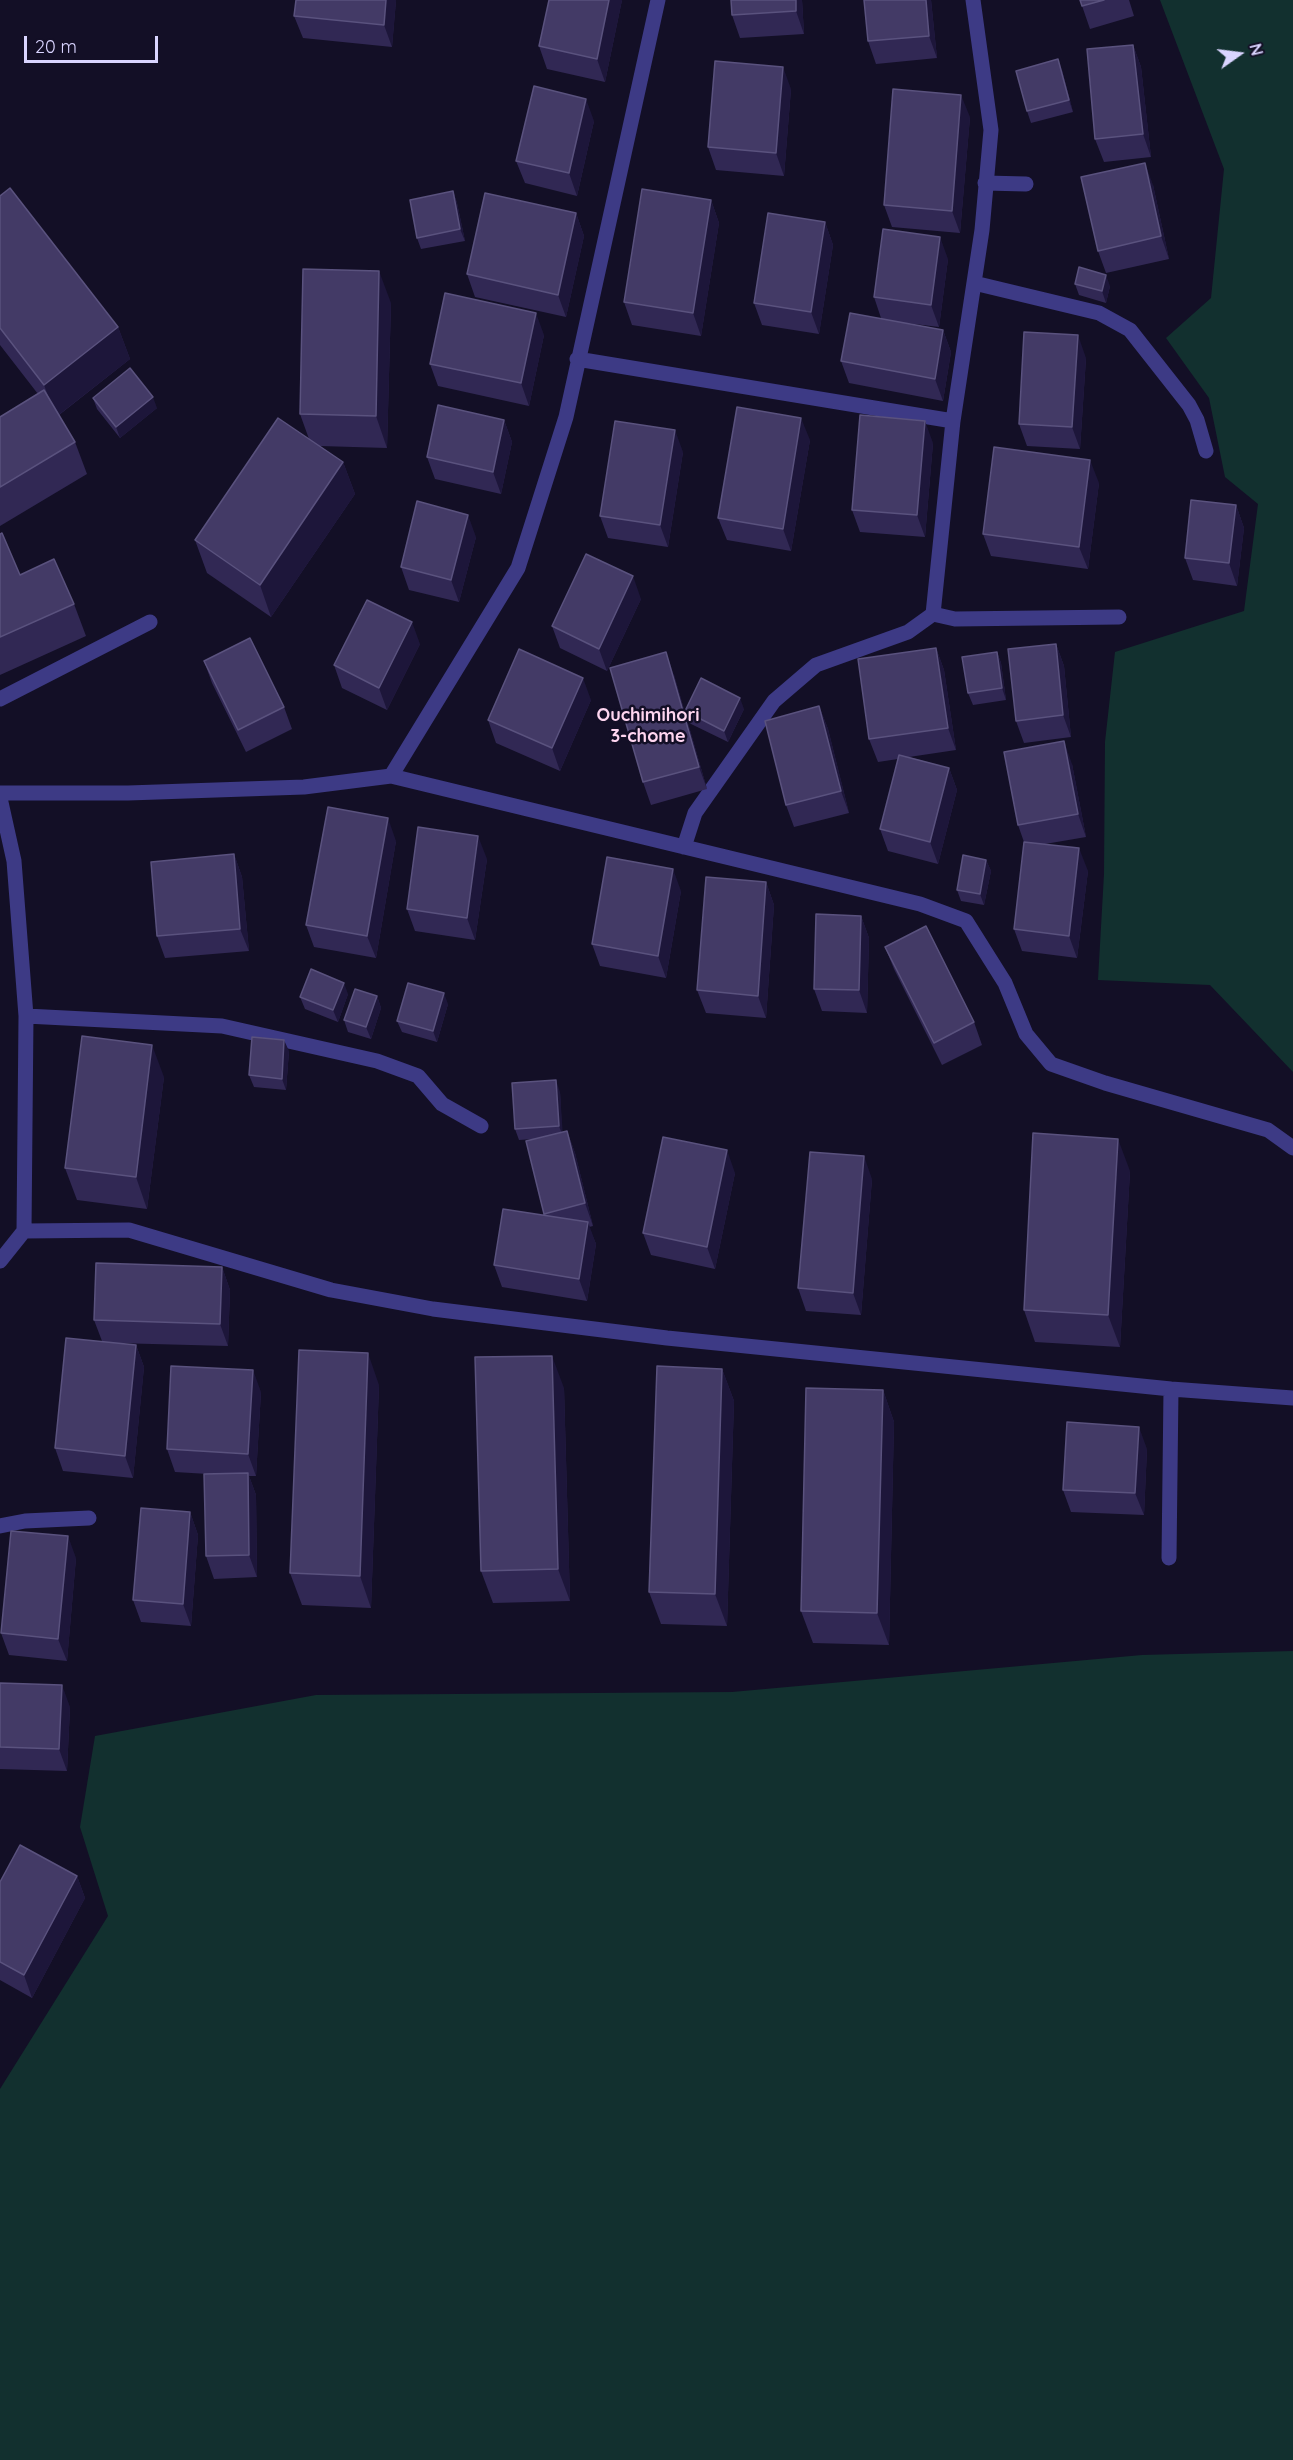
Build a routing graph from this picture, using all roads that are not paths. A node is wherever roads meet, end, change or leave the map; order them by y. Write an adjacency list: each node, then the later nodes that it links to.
1 (658, 0): 6 (street)
2 (973, 0): 3 (street)
3 (985, 183): 4 (street); 5 (street)
4 (1026, 184)
5 (974, 283): 7 (street); 8 (street)
6 (578, 359): 7 (street); 13 (street)
7 (953, 421): 9 (street)
8 (1206, 451)
9 (933, 614): 10 (street); 16 (street)
10 (1119, 617)
11 (150, 622): 12 (street)
12 (0, 699)
13 (391, 776): 14 (street); 16 (street)
14 (0, 793)
15 (0, 798): 17 (street)
16 (684, 847): 19 (street)
17 (26, 1016): 18 (street); 20 (street)
18 (481, 1126)
19 (1293, 1148)
20 (24, 1231): 21 (street); 22 (street)
21 (0, 1261)
22 (1171, 1389): 23 (street); 26 (street)
23 (1293, 1398)
24 (88, 1518): 25 (street)
25 (0, 1526)
26 (1169, 1558)

